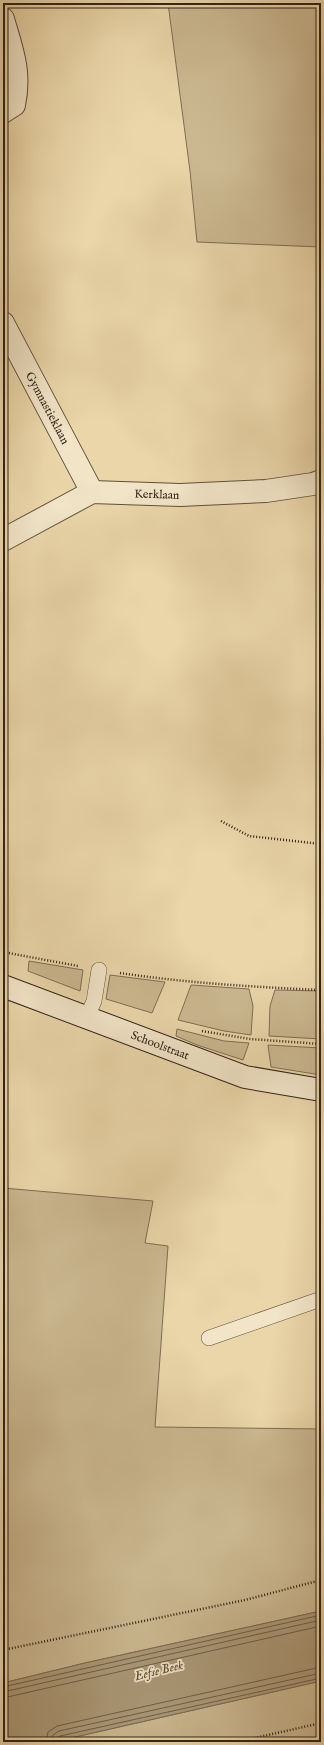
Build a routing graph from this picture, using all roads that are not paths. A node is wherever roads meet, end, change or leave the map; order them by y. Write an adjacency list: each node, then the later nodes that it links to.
1 (3, 19): 2 (street)
2 (3, 112)
3 (3, 323): 5 (street, Gymnastieklaan)
4 (321, 481): 5 (street, Kerklaan)
5 (92, 492): 6 (street)
6 (3, 540)
7 (99, 970): 9 (lane)
8 (3, 986): 9 (street, Schoolstraat)
9 (87, 1017): 10 (street, Schoolstraat)
10 (321, 1090)
11 (321, 1299): 12 (lane)
12 (209, 1338)

